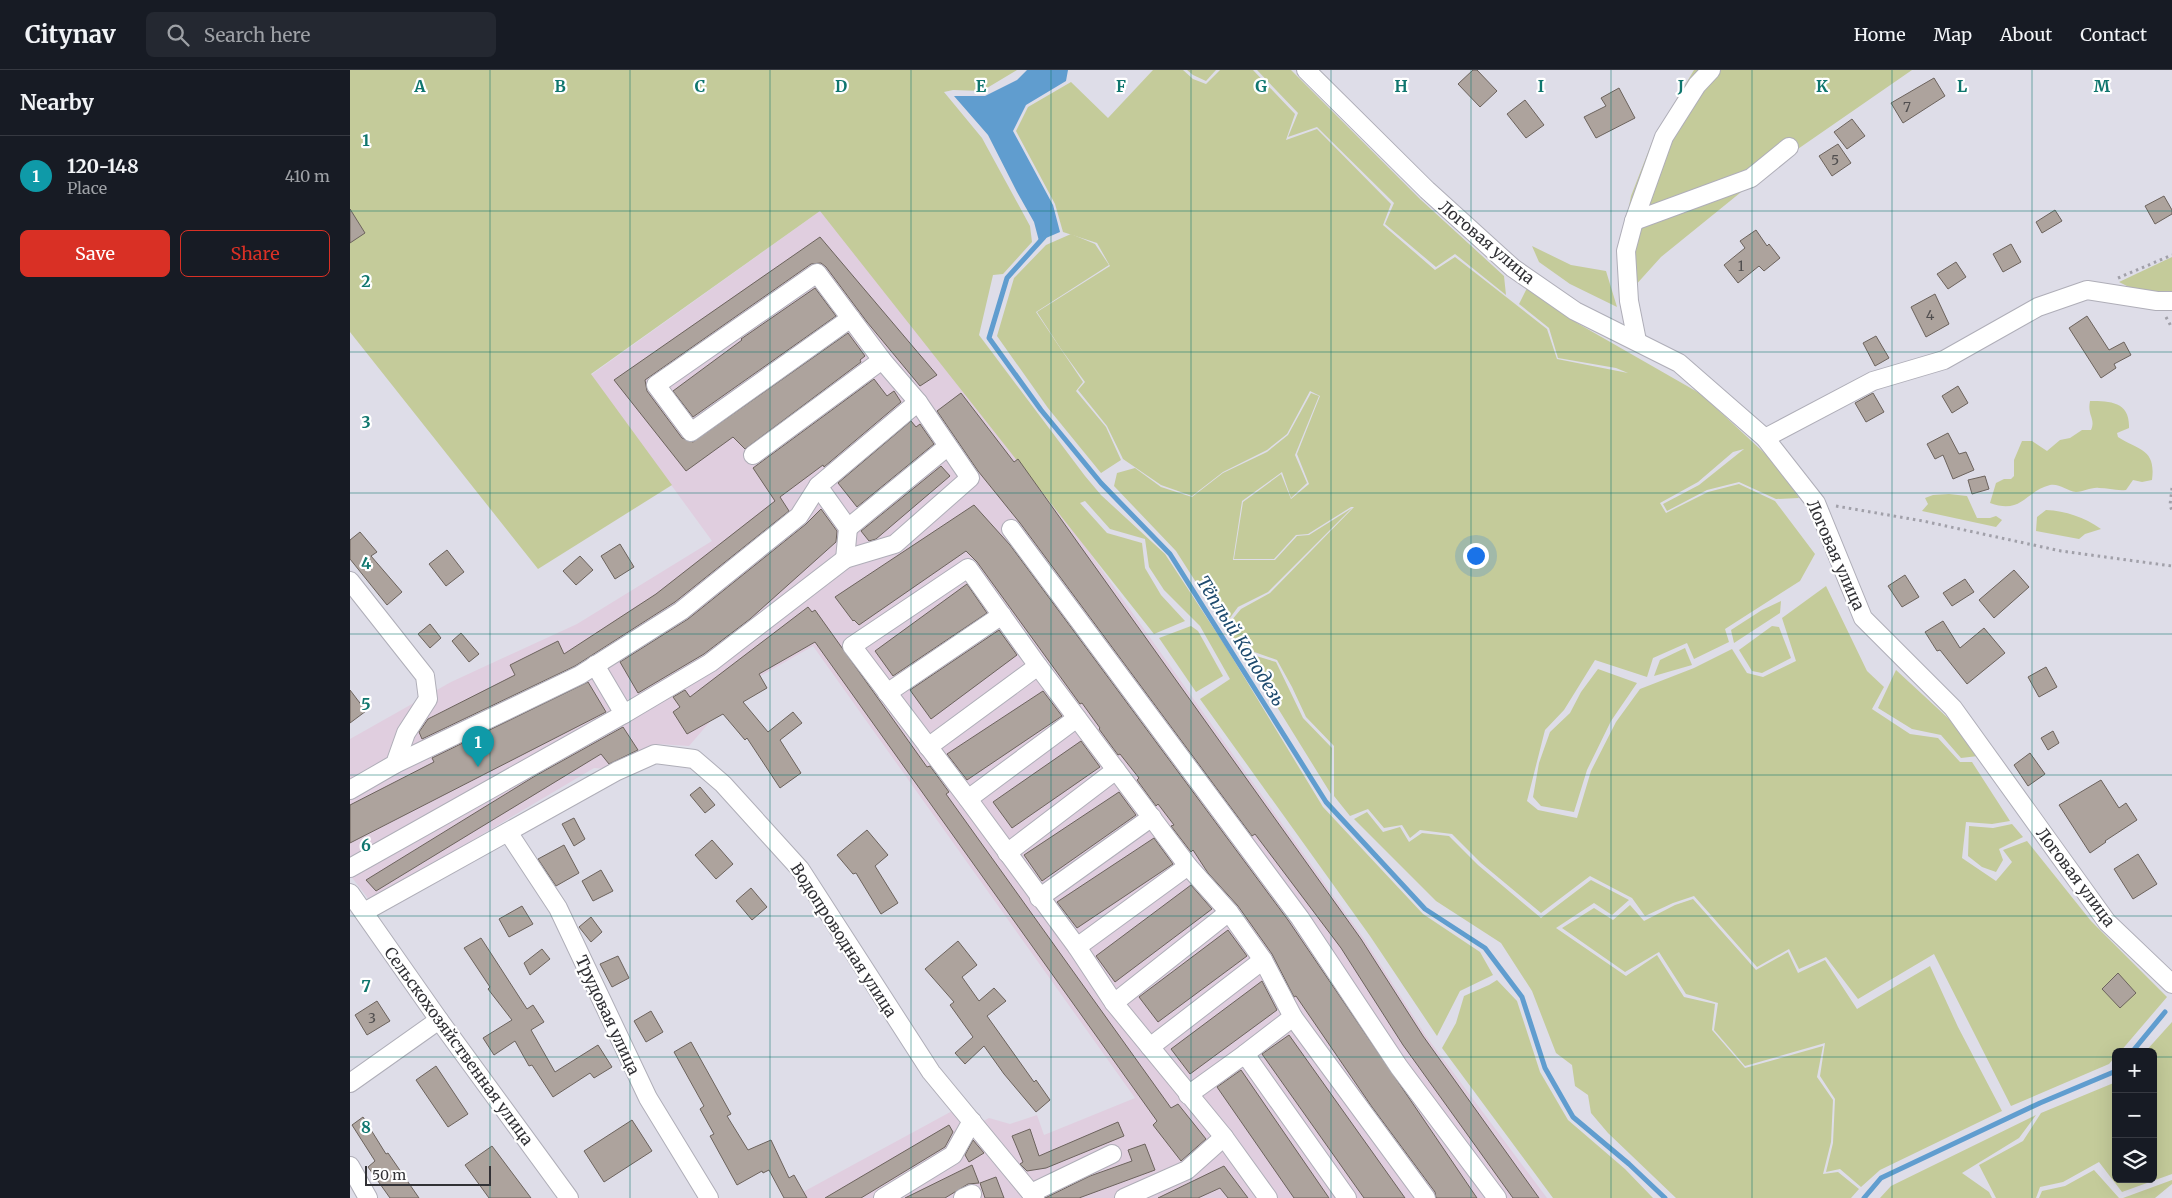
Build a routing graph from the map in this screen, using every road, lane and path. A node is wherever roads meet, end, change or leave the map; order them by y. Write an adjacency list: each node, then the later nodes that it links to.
1 (1306, 70): 9 (street, Логовая улица)
2 (1711, 70): 4 (street)
3 (1789, 147): 4 (street)
4 (1634, 221): 9 (street)
5 (2172, 255): 6 (path)
6 (2113, 280)
7 (2172, 301): 12 (street)
8 (851, 318): 8 (street); 10 (street)
9 (1637, 341): 12 (street, Логовая улица)
10 (882, 360): 11 (street); 14 (street)
11 (918, 402): 13 (street); 15 (street)
12 (1765, 438): 17 (street, Логовая улица)
13 (947, 447): 19 (street); 21 (street)
14 (753, 455)
15 (818, 486): 19 (street); 25 (street)
16 (2172, 488): 18 (path)
17 (1816, 503): 22 (path); 46 (street, Логовая улица)
18 (2172, 512)
19 (848, 528): 21 (street)
20 (1011, 529): 67 (street)
21 (845, 559): 28 (street)
22 (2172, 566)
23 (350, 581): 31 (street)
24 (1002, 615): 26 (street); 27 (street); 27 (street)
25 (595, 665): 28 (street); 31 (street)
26 (1038, 666): 29 (street); 30 (street)
27 (887, 693): 30 (street)
28 (624, 714): 39 (street)
29 (1077, 718): 32 (street); 34 (street)
30 (928, 747): 34 (street)
31 (395, 764): 33 (street)
32 (1116, 770): 35 (street); 37 (street)
33 (350, 790)
34 (968, 799): 37 (street)
35 (1152, 817): 38 (street); 41 (street)
36 (508, 832): 42 (street, Водопроводная улица); 54 (street, Водопроводная улица); 61 (street, Трудовая улица)
37 (1007, 853): 41 (street)
38 (1188, 866): 43 (street); 44 (street)
39 (350, 868)
40 (350, 893): 42 (street, Сельскохозяйственная улица)
41 (1039, 898): 44 (street)
42 (364, 912): 49 (street, Сельскохозяйственная улица)
43 (1229, 912): 45 (street); 47 (street)
44 (1076, 947): 47 (street)
45 (1263, 960): 48 (street); 50 (street)
46 (2172, 984)
47 (1114, 1003): 50 (street)
48 (1293, 1017): 51 (street); 66 (street)
49 (439, 1020): 52 (street); 60 (street, Сельскохозяйственная улица)
50 (1150, 1047): 53 (street)
51 (1245, 1054): 53 (street); 65 (street)
52 (350, 1083)
53 (1188, 1095): 55 (street)
54 (972, 1122): 58 (street, Водопроводная улица); 62 (street)
55 (1224, 1137): 63 (street); 64 (street)
56 (1112, 1154): 58 (street)
57 (350, 1166): 59 (street)
58 (1033, 1195)
59 (368, 1198)
60 (569, 1198)
61 (709, 1198)
62 (883, 1198)
63 (1124, 1198)
64 (1268, 1198)
65 (1347, 1198)
66 (1426, 1198)
67 (1497, 1198)

